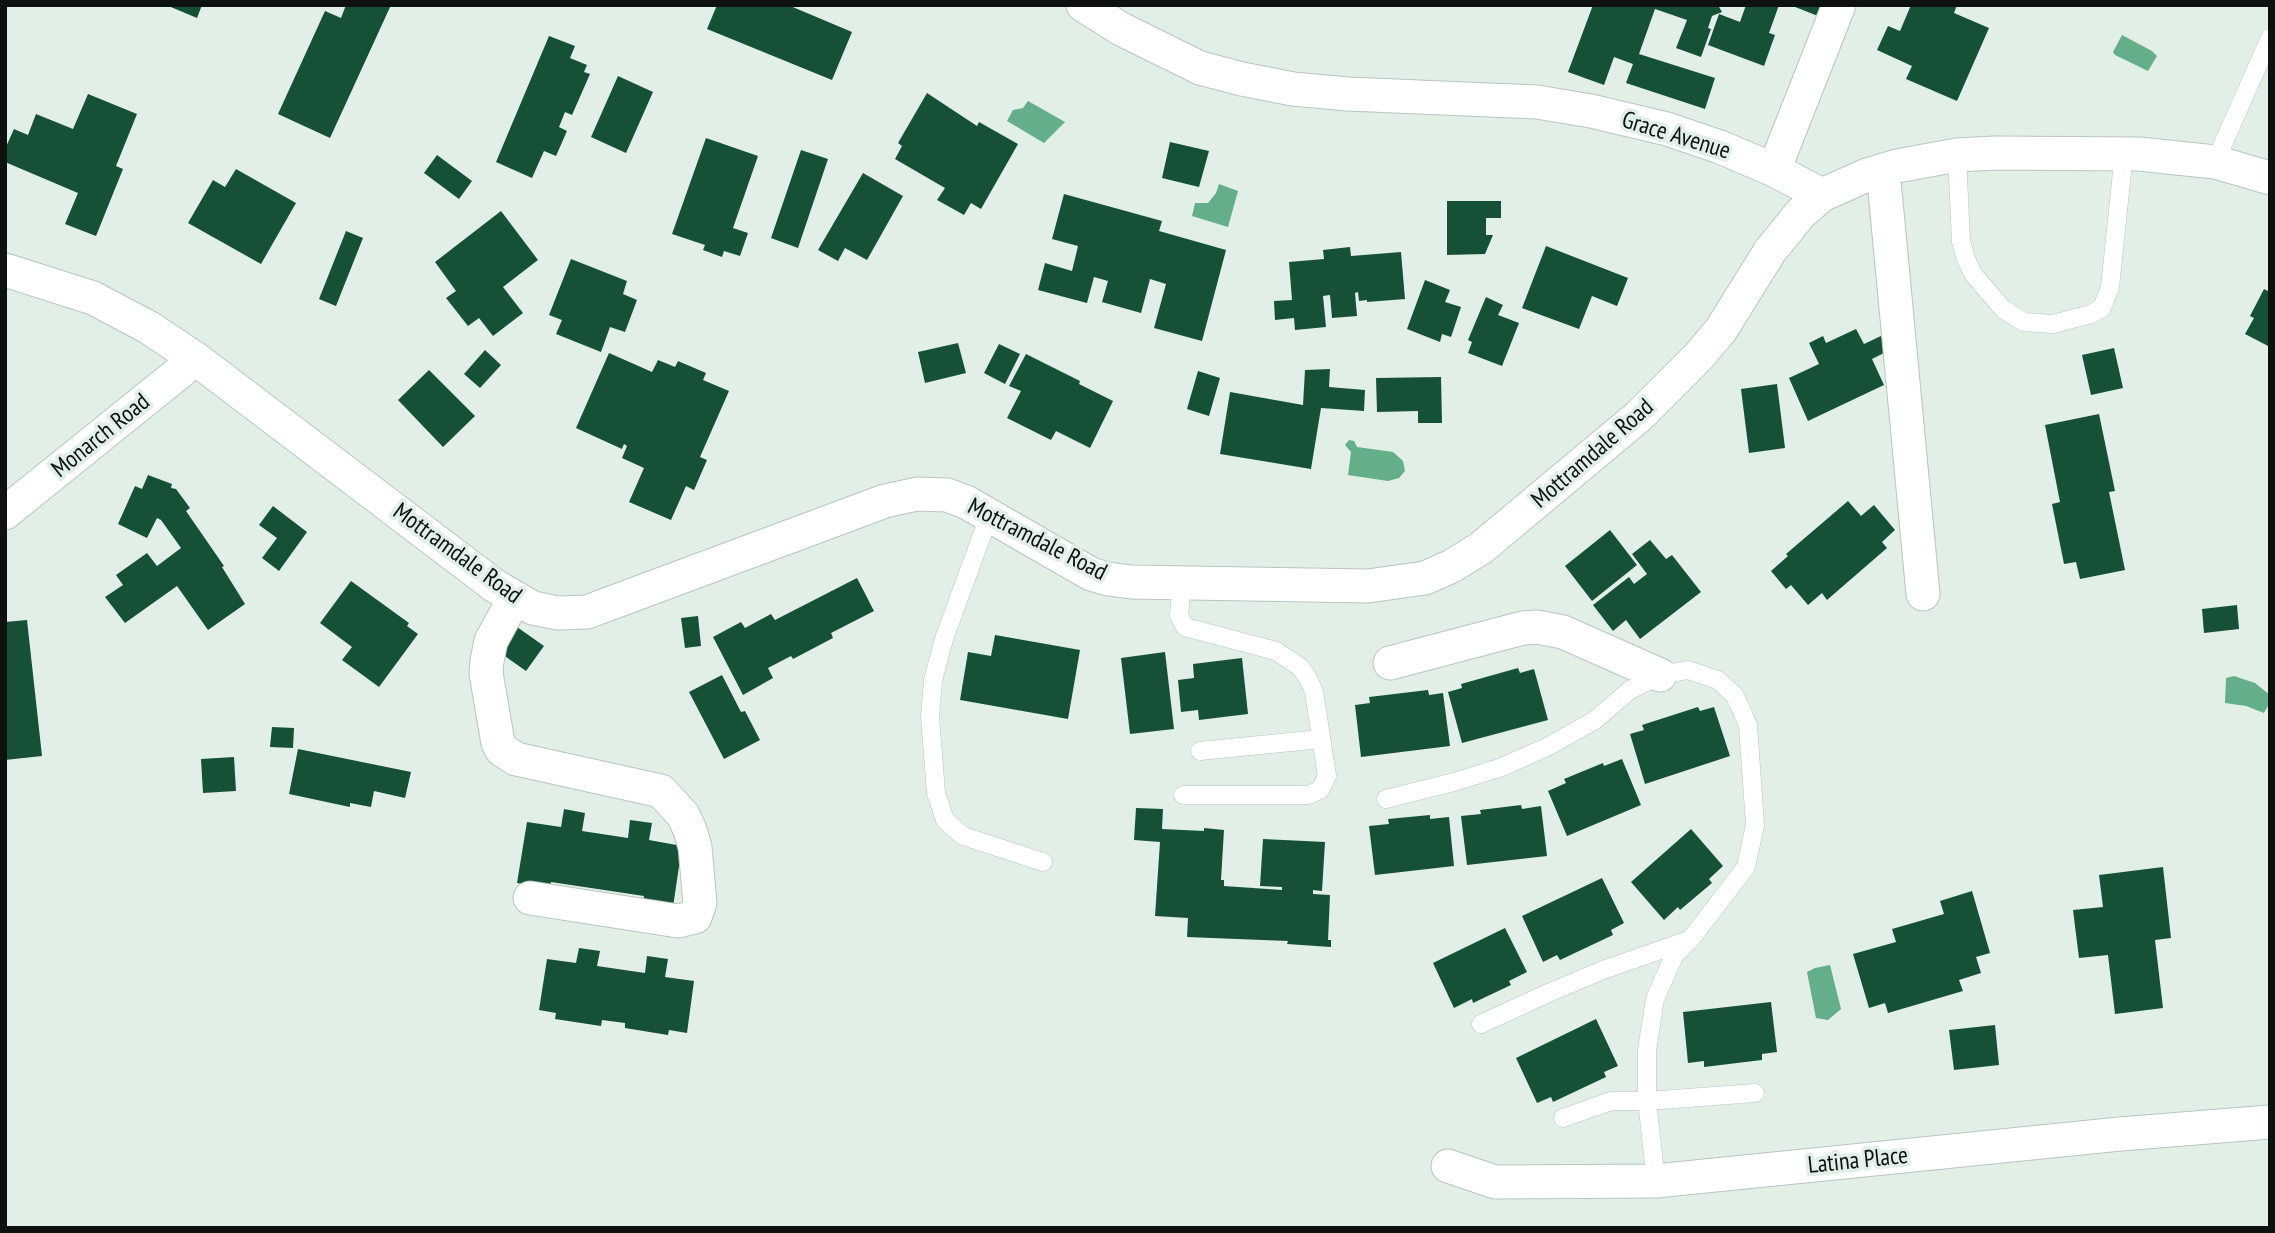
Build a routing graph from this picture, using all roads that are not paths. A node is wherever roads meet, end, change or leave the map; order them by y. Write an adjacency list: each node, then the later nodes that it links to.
1 (1083, 5): 7 (street, Grace Avenue)
2 (1839, 5): 7 (street)
3 (2270, 38): 6 (lane)
4 (2124, 153): 5 (street); 5 (lane); 6 (street)
5 (1957, 155): 8 (street)
6 (2215, 162): 9 (street)
7 (1774, 170): 10 (street, Grace Avenue)
8 (1883, 170): 10 (street); 16 (street)
9 (2270, 178)
10 (1822, 195): 15 (street, Mottramdale Road)
11 (5, 270): 12 (street, Mottramdale Road)
12 (196, 359): 13 (street, Monarch Road); 17 (street, Mottramdale Road)
13 (5, 513)
14 (989, 516): 15 (street, Mottramdale Road); 17 (street, Mottramdale Road); 24 (lane)
15 (1182, 583): 20 (lane)
16 (1923, 594)
17 (514, 599): 25 (street)
18 (1390, 663): 19 (street)
19 (1660, 675): 23 (lane); 26 (lane)
20 (1321, 739): 21 (lane); 22 (lane)
21 (1200, 751)
22 (1183, 795)
23 (1387, 799)
24 (1043, 862)
25 (530, 898)
26 (1690, 940): 27 (lane); 29 (lane)
27 (1481, 1024)
28 (1755, 1093): 29 (lane)
29 (1647, 1101): 30 (lane); 33 (lane)
30 (1563, 1118)
31 (2270, 1122): 33 (street, Latina Place)
32 (1448, 1166): 33 (street, Latina Place)
33 (1656, 1181)

